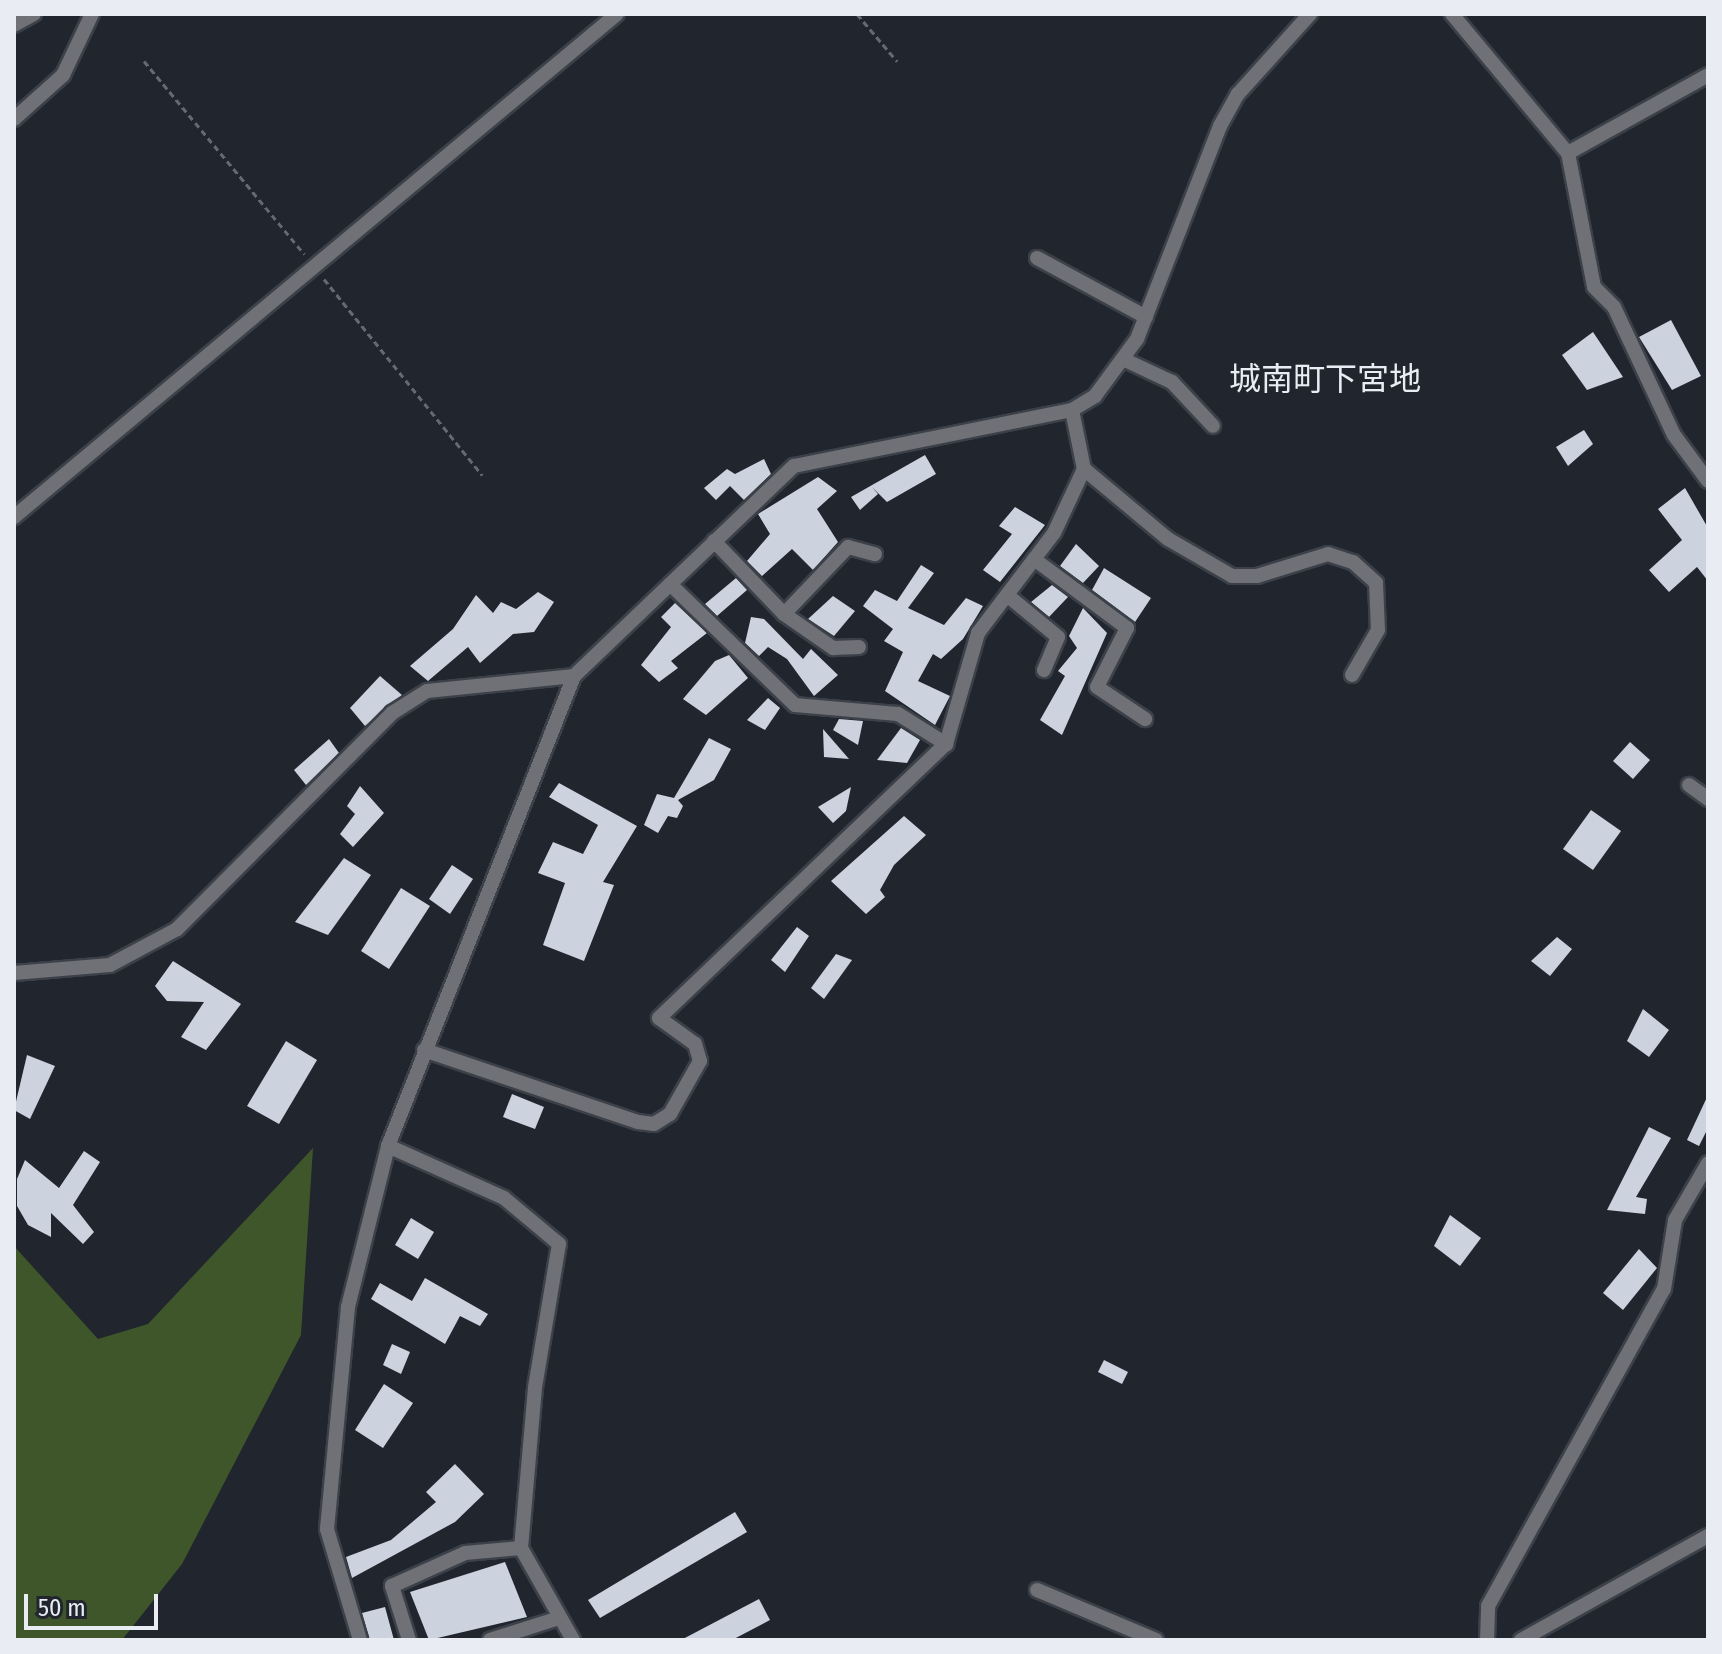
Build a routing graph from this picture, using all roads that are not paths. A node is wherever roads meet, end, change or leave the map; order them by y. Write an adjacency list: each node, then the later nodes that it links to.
1 (34, 14): 6 (street)
2 (92, 14): 8 (street)
3 (617, 14): 17 (street)
4 (1310, 14): 11 (street)
5 (1452, 14): 9 (street)
6 (14, 25)
7 (1708, 75): 9 (street)
8 (14, 119)
9 (1568, 153): 16 (street)
10 (1037, 258): 11 (street)
11 (1146, 317): 12 (street)
12 (1125, 360): 13 (street); 14 (street)
13 (1072, 410): 15 (street); 18 (street)
14 (1213, 426)
15 (1084, 469): 20 (street); 26 (street)
16 (1708, 481)
17 (14, 517)
18 (714, 541): 21 (street); 23 (street)
19 (875, 554): 23 (street)
20 (1034, 559): 22 (street); 28 (street)
21 (670, 584): 27 (street); 29 (street)
22 (1007, 595): 25 (street); 29 (street)
23 (784, 614): 24 (street)
24 (859, 647)
25 (1044, 670)
26 (1352, 675)
27 (574, 676): 32 (street); 33 (street)
28 (1145, 719)
29 (946, 744): 33 (street)
30 (1689, 785): 31 (street)
31 (1708, 799)
32 (14, 973)
33 (424, 1050): 34 (street)
34 (388, 1146): 37 (street); 40 (street)
35 (1708, 1163): 45 (street)
36 (1708, 1536): 46 (street)
37 (521, 1548): 39 (street); 41 (street)
38 (1037, 1590): 44 (street)
39 (559, 1618): 42 (street); 43 (street)
40 (360, 1640)
41 (409, 1640)
42 (490, 1640)
43 (573, 1640)
44 (1156, 1640)
45 (1487, 1640)
46 (1521, 1640)

